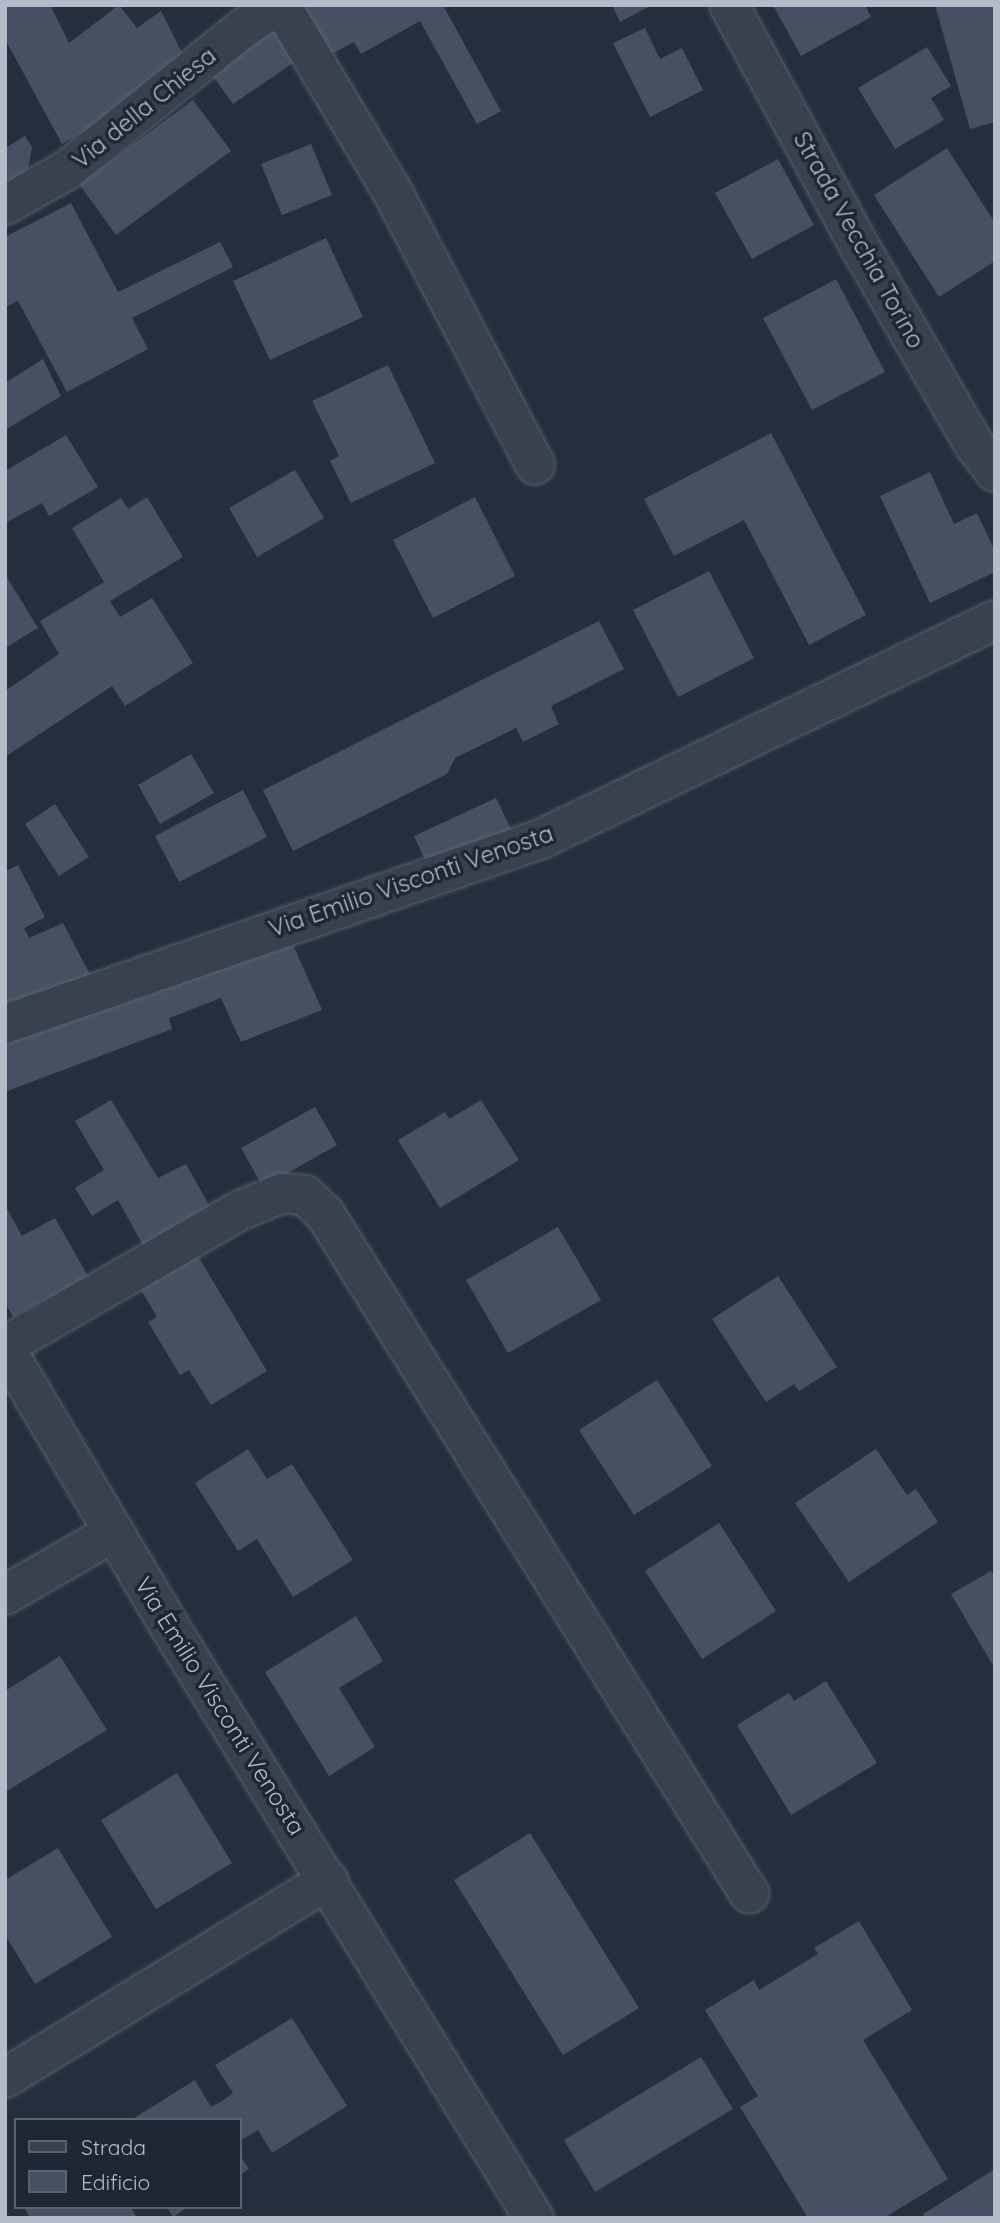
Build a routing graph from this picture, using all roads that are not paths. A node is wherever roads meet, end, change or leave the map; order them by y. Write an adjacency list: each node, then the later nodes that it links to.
1 (280, 5): 3 (street, Via della Chiesa); 4 (street)
2 (729, 5): 5 (street, Strada Vecchia Torino)
3 (5, 205)
4 (535, 466)
5 (995, 471)
6 (995, 620): 7 (street, Via Emilio Visconti Venosta)
7 (5, 1024)
8 (5, 1347): 9 (street, Via Emilio Visconti Venosta); 12 (street)
9 (114, 1532): 10 (street); 11 (street, Via Emilio Visconti Venosta)
10 (5, 1595)
11 (328, 1880): 13 (street); 14 (street, Via Emilio Visconti Venosta)
12 (749, 1893)
13 (5, 2078)
14 (534, 2218)

